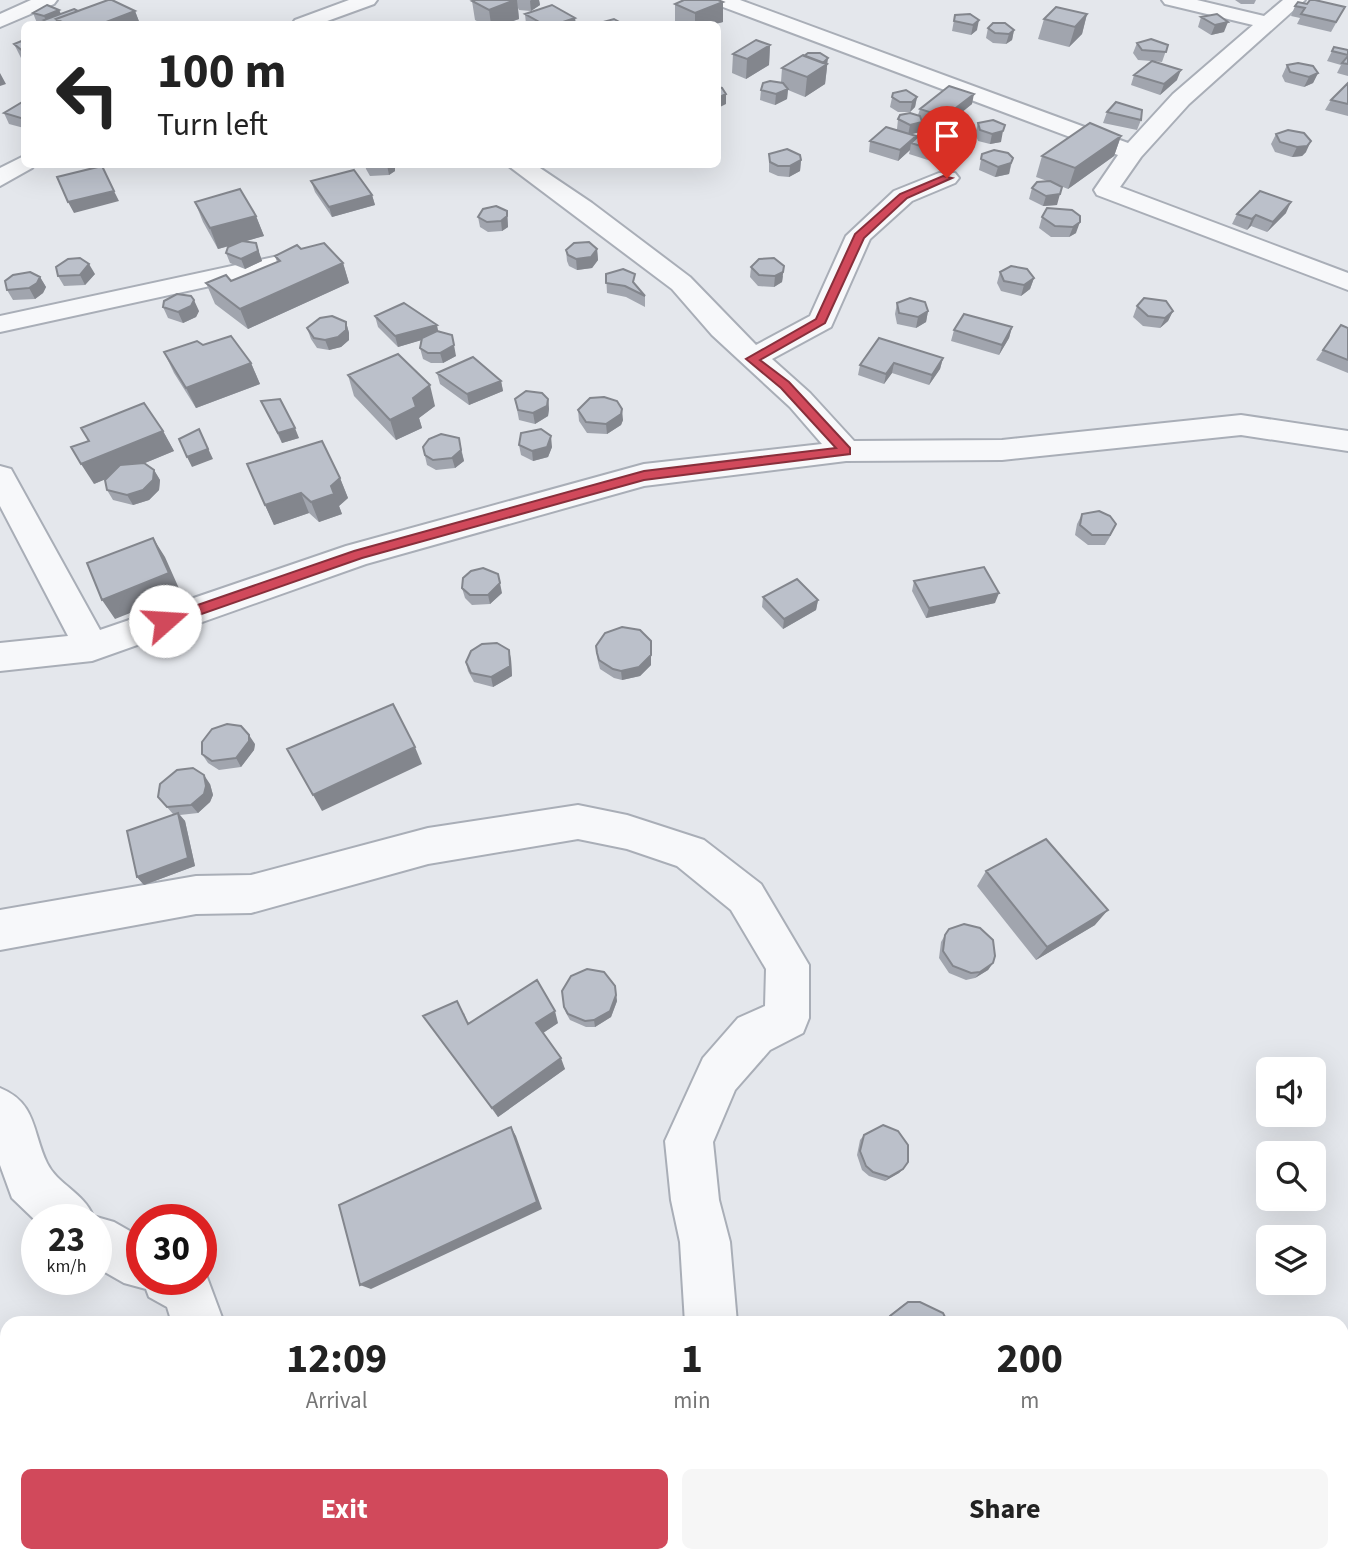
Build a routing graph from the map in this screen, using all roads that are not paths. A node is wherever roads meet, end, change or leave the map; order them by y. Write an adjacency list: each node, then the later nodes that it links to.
1 (47, 0): 7 (street)
2 (368, 0): 8 (street)
3 (722, 0): 6 (street)
4 (1171, 0): 9 (street)
5 (1295, 0): 9 (street)
6 (757, 5): 10 (street)
7 (0, 21)
8 (316, 21)
9 (1268, 23): 10 (street)
10 (1132, 152): 16 (street)
11 (21, 165): 13 (street)
12 (523, 168): 18 (street)
13 (0, 178)
14 (947, 178): 18 (street)
15 (312, 257): 17 (street)
16 (1348, 282)
17 (0, 324)
18 (752, 359): 20 (street)
19 (1348, 443): 20 (street)
20 (846, 451): 22 (street)
21 (0, 478): 22 (street)
22 (92, 647): 23 (street)
23 (0, 657)
24 (0, 930): 29 (street)
25 (0, 1111): 26 (street)
26 (53, 1204)
27 (189, 1295): 28 (street)
28 (196, 1316)
29 (710, 1316)

